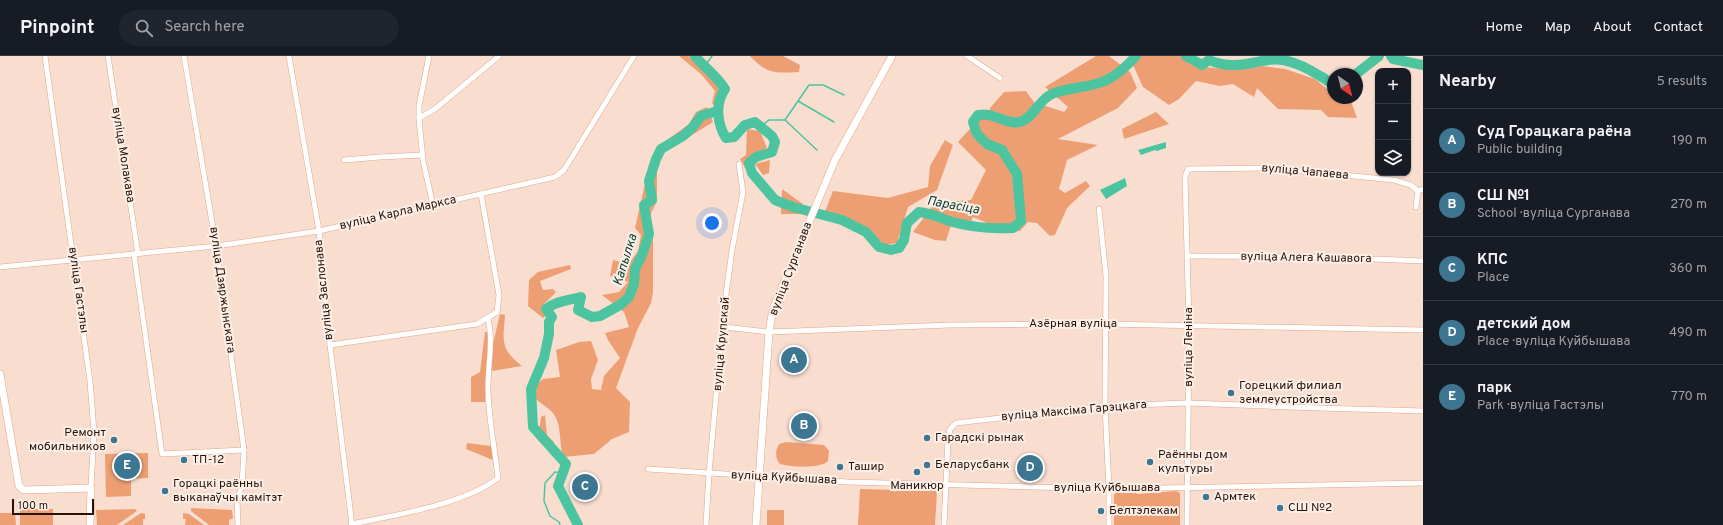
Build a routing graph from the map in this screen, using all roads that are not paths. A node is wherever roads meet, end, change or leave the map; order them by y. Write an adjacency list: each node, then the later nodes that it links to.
1 (44, 56): 25 (street, вуліца Гастэлы)
2 (108, 56): 23 (street, вуліца Молакава)
3 (184, 56): 22 (street, вуліца Дзяржынскага)
4 (289, 56): 21 (street, вуліца Заслонава)
5 (429, 56): 11 (street)
6 (499, 56): 11 (street)
7 (634, 56): 17 (street, вуліца Карла Маркса)
8 (892, 56): 33 (main road, вуліца Сурганава)
9 (967, 56): 10 (street)
10 (1000, 78)
11 (419, 118): 12 (street)
12 (423, 155): 13 (street); 18 (street)
13 (344, 160)
14 (739, 164): 31 (street, вуліца Крупскай)
15 (1188, 169): 16 (street, вуліца Чапаева); 24 (street, вуліца Леніна)
16 (1420, 190): 19 (street, вуліца Чапаева)
17 (481, 194): 18 (street, вуліца Карла Маркса); 28 (street)
18 (433, 205): 21 (street, вуліца Карла Маркса)
19 (1416, 207)
20 (1099, 208): 29 (street)
21 (318, 231): 22 (street, вуліца Карла Маркса); 34 (street, вуліца Заслонава)
22 (216, 246): 23 (street, вуліца Карла Маркса); 39 (street, вуліца Дзяржынскага)
23 (136, 254): 25 (street, вуліца Карла Маркса); 39 (street, вуліца Молакава)
24 (1188, 256): 26 (street, вуліца Алега Кашавога); 30 (street, вуліца Леніна)
25 (74, 261): 27 (street, вуліца Карла Маркса); 45 (street, вуліца Гастэлы)
26 (1423, 261)
27 (0, 267)
28 (488, 319): 34 (street); 48 (street)
29 (1105, 324): 30 (street, Азёрная вуліца); 33 (street, Азёрная вуліца); 37 (street)
30 (1189, 325): 32 (street, Азёрная вуліца); 36 (street, вуліца Леніна)
31 (724, 328): 33 (street, Азёрная вуліца); 41 (street, вуліца Крупскай)
32 (1423, 330)
33 (769, 332): 42 (main road, вуліца Сурганава)
34 (330, 345): 48 (street, вуліца Заслонава)
35 (0, 378): 45 (main road)
36 (1188, 403): 37 (street, вуліца Максіма Гарэцкага); 38 (street, вуліца Максіма Гарэцкага); 46 (street, вуліца Леніна)
37 (1105, 406): 44 (street, вуліца Максіма Гарэцкага); 47 (street)
38 (1423, 411)
39 (244, 450): 50 (street, вуліца Дзяржынскага)
40 (648, 469): 41 (street, вуліца Куйбышава)
41 (709, 474): 42 (street, вуліца Куйбышава); 51 (street, вуліца Крупскай)
42 (759, 476): 44 (street, вуліца Куйбышава); 52 (main road, вуліца Сурганава)
43 (1423, 483): 46 (street, вуліца Куйбышава)
44 (946, 484): 47 (street, вуліца Куйбышава); 53 (street, вуліца Максіма Гарэцкага)
45 (91, 488): 49 (main road, вуліца Гастэлы)
46 (1188, 488): 47 (street, вуліца Куйбышава); 55 (street, вуліца Леніна)
47 (1109, 490): 54 (street)
48 (351, 524)
49 (90, 525)
50 (238, 525)
51 (706, 525)
52 (756, 525)
53 (944, 525)
54 (1109, 525)
55 (1187, 525)

